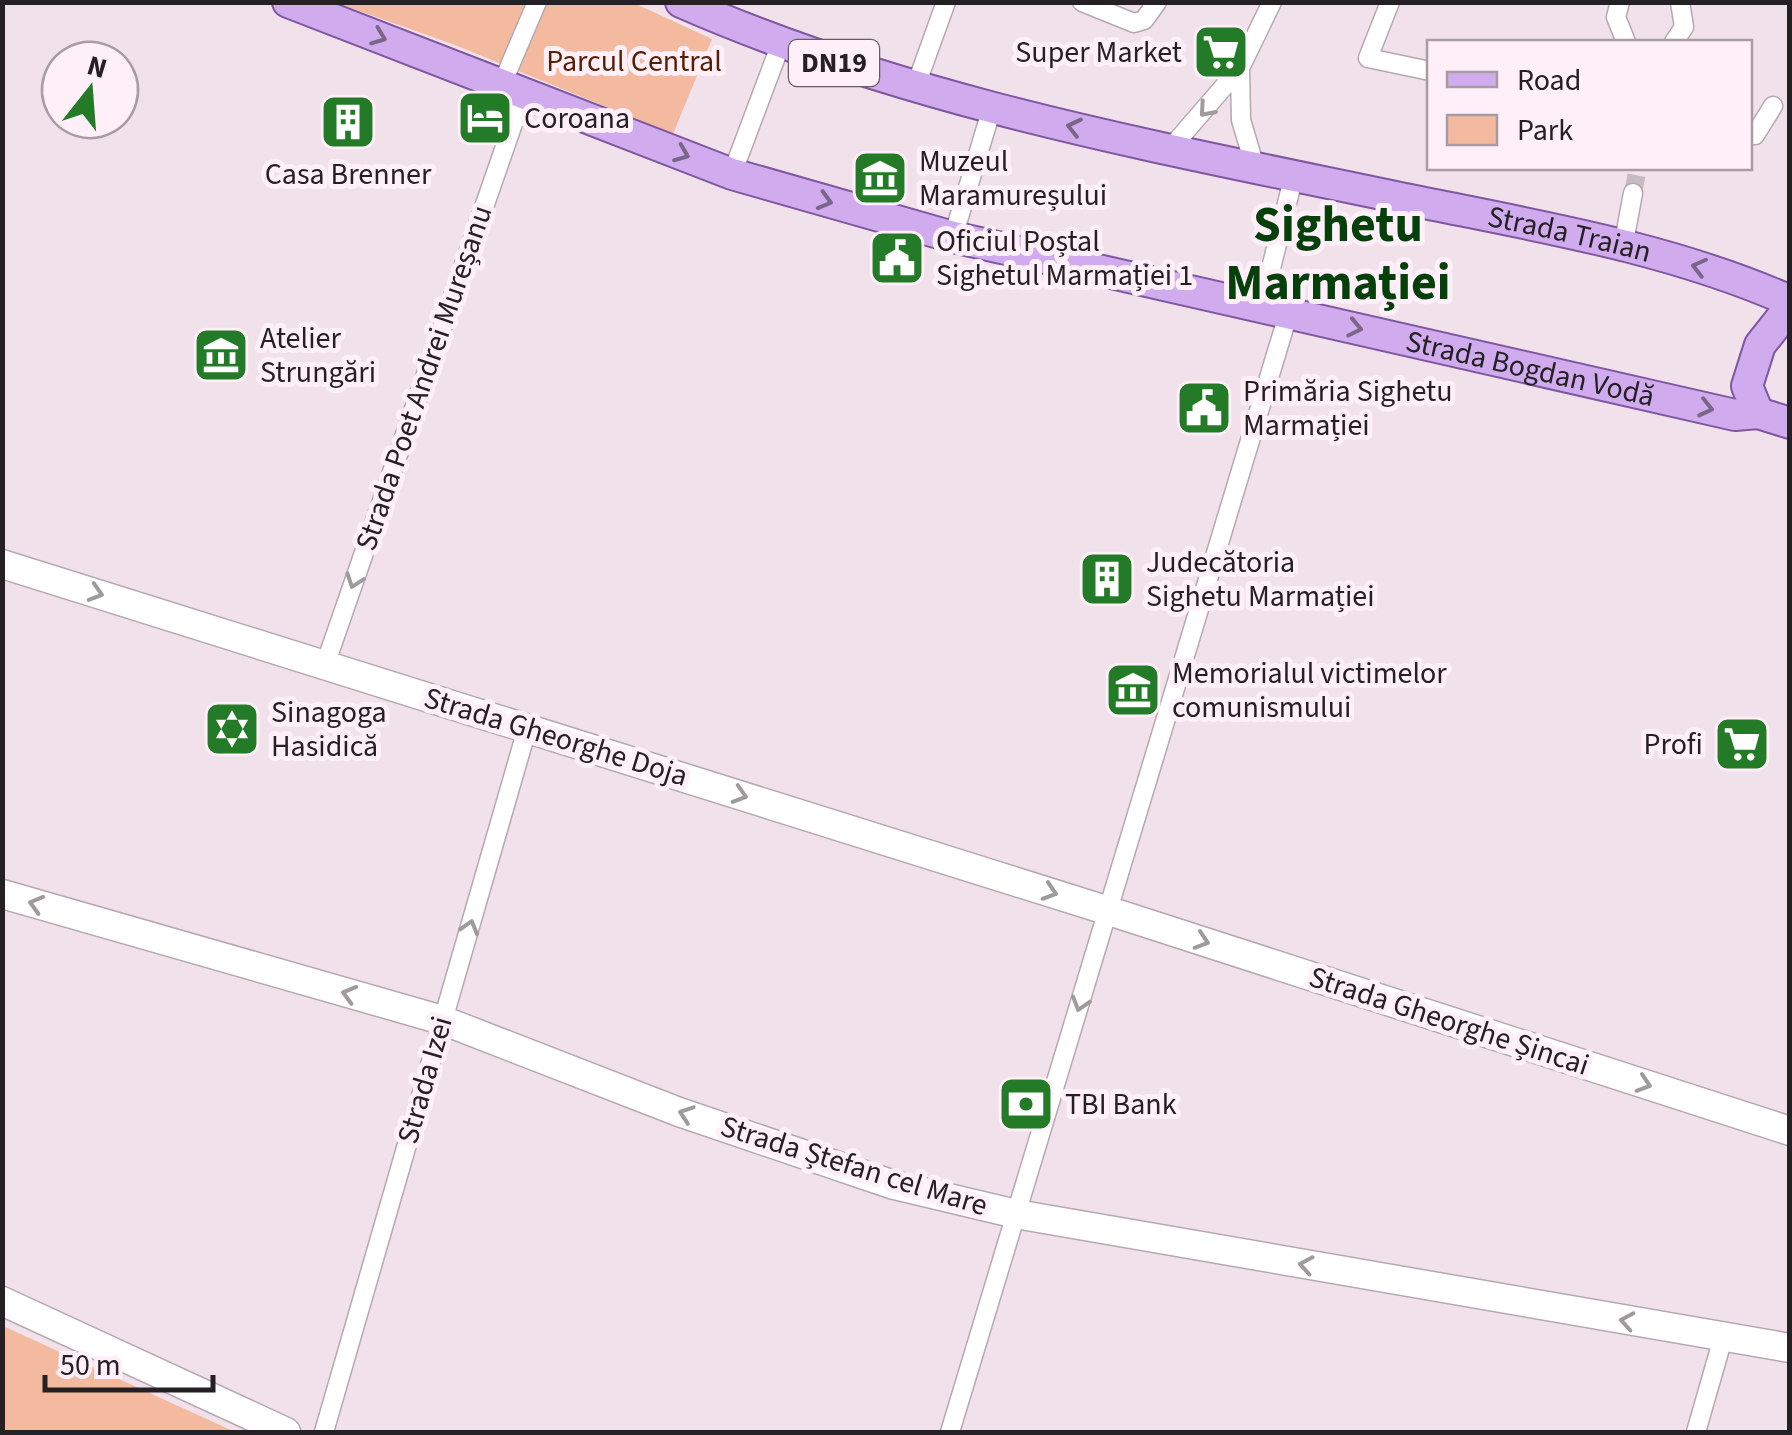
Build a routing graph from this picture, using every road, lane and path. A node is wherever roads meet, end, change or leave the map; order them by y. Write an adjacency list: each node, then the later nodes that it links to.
1 (288, 2): 16 (main road, Strada Bogdan Vodă, one-way to 16)
2 (537, 2): 16 (street, Strada Poet Andrei Mureșanu)
3 (681, 2): 13 (main road, DN19)
4 (946, 2): 17 (street)
5 (1082, 2): 6 (street)
6 (1156, 2)
7 (1272, 2): 14 (street)
8 (1390, 2): 15 (street)
9 (1620, 2): 11 (street)
10 (1680, 2): 12 (street)
11 (1625, 40)
12 (1675, 40)
13 (780, 46): 17 (main road, DN19); 23 (street)
14 (1240, 68): 21 (street, one-way to 21); 22 (street)
15 (1427, 70)
16 (513, 88): 23 (main road, Strada Bogdan Vodă, one-way to 23); 32 (street, Strada Poet Andrei Mureșanu, one-way to 32)
17 (915, 88): 19 (main road, DN19)
18 (1773, 106): 20 (street)
19 (992, 108): 21 (main road, Strada Traian / DN19, one-way to 19); 26 (street)
20 (1752, 136)
21 (1170, 150): 22 (main road, Strada Traian / DN19)
22 (1256, 167): 24 (main road, Strada Traian / DN19)
23 (732, 174): 26 (main road, Strada Bogdan Vodă, one-way to 26)
24 (1294, 175): 27 (main road, Strada Traian / DN19); 29 (street)
25 (1633, 193): 27 (street)
26 (952, 237): 29 (main road, Strada Bogdan Vodă)
27 (1623, 247): 28 (main road, Strada Traian / DN19, one-way to 27)
28 (1790, 304): 30 (main road)
29 (1275, 312): 30 (main road, Strada Bogdan Vodă, one-way to 30); 35 (street)
30 (1779, 423)
31 (3, 565): 32 (main road, Strada Gheorghe Doja, one-way to 32)
32 (325, 665): 33 (main road, Strada Gheorghe Doja)
33 (527, 728): 35 (main road, Strada Gheorghe Doja, one-way to 35); 36 (street, Strada Izei, one-way to 33)
34 (2, 894): 36 (main road, Strada Ștefan cel Mare, one-way to 34)
35 (1109, 911): 37 (main road, Strada Gheorghe Șincai, one-way to 37); 38 (street, one-way to 38)
36 (442, 1020): 38 (main road, Strada Ștefan cel Mare, one-way to 36); 43 (street, Strada Izei)
37 (1790, 1131)
38 (1016, 1214): 40 (main road, Strada Ștefan cel Mare, one-way to 38); 44 (street)
39 (2, 1301): 42 (main road)
40 (1723, 1338): 41 (main road, Strada Ștefan cel Mare); 45 (street)
41 (1790, 1348)
42 (286, 1432)
43 (324, 1432)
44 (950, 1432)
45 (1696, 1432)

